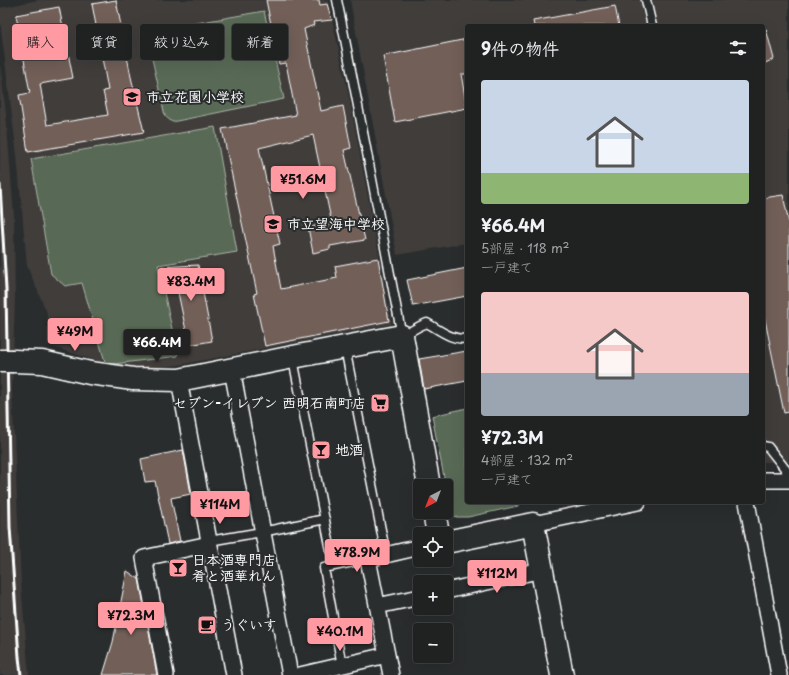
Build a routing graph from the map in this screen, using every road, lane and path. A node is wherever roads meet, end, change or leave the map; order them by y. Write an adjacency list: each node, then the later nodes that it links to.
1 (338, 0): 4 (lane)
2 (646, 0): 3 (lane)
3 (652, 24)
4 (402, 336): 5 (lane); 6 (street); 12 (street)
5 (465, 338)
6 (344, 347): 7 (street); 23 (lane)
7 (293, 357): 9 (street); 17 (lane)
8 (6, 361): 10 (street)
9 (232, 370): 10 (street); 19 (street)
10 (179, 380): 21 (street)
11 (765, 446): 14 (lane)
12 (428, 479)
13 (765, 480): 14 (street)
14 (788, 480)
15 (628, 504): 18 (street)
16 (747, 504): 38 (street)
17 (324, 519): 19 (lane); 25 (lane)
18 (533, 524): 20 (street); 26 (street)
19 (262, 532): 21 (lane); 34 (street)
20 (453, 541)
21 (209, 543): 32 (street); 33 (street)
22 (413, 549): 23 (street)
23 (386, 555): 24 (street)
24 (368, 559): 25 (lane); 29 (street)
25 (334, 566): 31 (lane)
26 (542, 570): 27 (street); 37 (street)
27 (453, 589)
28 (413, 598): 29 (street)
29 (377, 606): 30 (street)
30 (387, 655): 31 (street); 36 (street)
31 (342, 666): 35 (street)
32 (166, 675)
33 (234, 675)
34 (290, 675)
35 (300, 675)
36 (391, 675)
37 (562, 675)
38 (779, 675)

